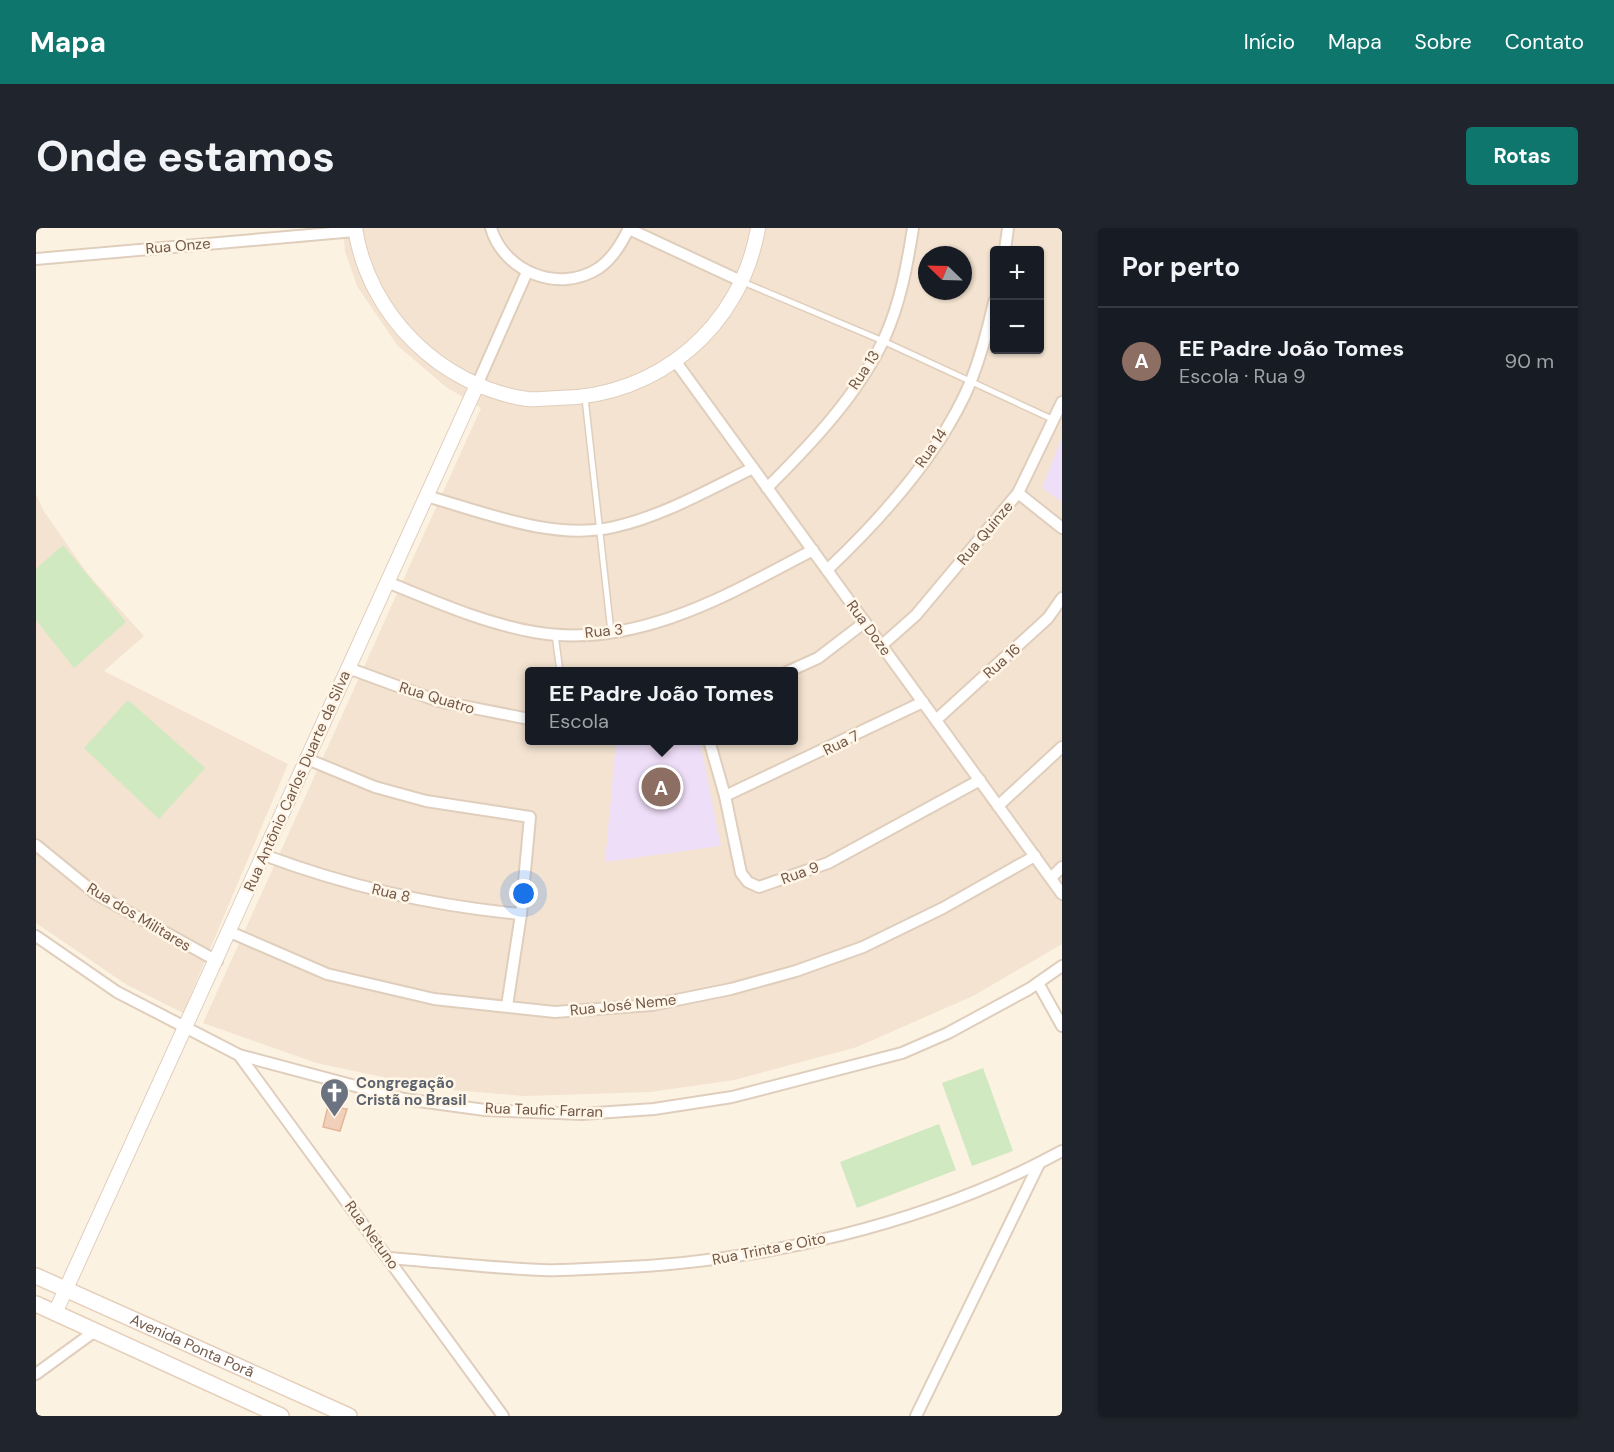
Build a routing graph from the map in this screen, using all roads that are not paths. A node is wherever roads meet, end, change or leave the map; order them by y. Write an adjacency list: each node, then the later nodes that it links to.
1 (491, 228): 9 (street)
2 (758, 228): 10 (street)
3 (914, 228): 12 (street, Rua 13)
4 (1008, 228): 7 (street)
5 (355, 229): 8 (street, Rua Onze); 15 (street)
6 (629, 229): 9 (street); 10 (street)
7 (1006, 246)
8 (36, 259)
9 (527, 272): 15 (street, Rua Antônio Carlos Duarte da Silva)
10 (743, 282): 12 (lane); 13 (street)
11 (990, 318): 14 (street, Rua 14)
12 (883, 341): 14 (lane); 20 (street, Rua 13)
13 (676, 362): 16 (street); 19 (street, Rua Doze)
14 (970, 383): 18 (lane); 26 (street, Rua 14)
15 (477, 385): 16 (street); 22 (street, Rua Antônio Carlos Duarte da Silva)
16 (585, 398): 24 (lane)
17 (1062, 402): 18 (street, Rua Quinze)
18 (1055, 420): 21 (street, Rua Quinze)
19 (753, 468): 20 (street, Rua Doze); 24 (street)
20 (767, 488): 25 (street, Rua Doze)
21 (1018, 493): 23 (street); 32 (street, Rua Quinze)
22 (426, 496): 24 (street); 27 (street, Rua Antônio Carlos Duarte da Silva)
23 (1062, 528)
24 (600, 529): 30 (lane)
25 (813, 550): 26 (street, Rua Doze); 30 (street, Rua 3)
26 (827, 570): 29 (street, Rua Doze)
27 (387, 582): 31 (street, Rua 3); 35 (street, Rua Antônio Carlos Duarte da Silva)
28 (1062, 598): 38 (street, Rua 16)
29 (865, 622): 32 (street, Rua Doze); 34 (street)
30 (611, 632): 31 (street, Rua 3)
31 (555, 633): 33 (lane)
32 (881, 646): 36 (street, Rua Doze)
33 (559, 667)
34 (798, 667)
35 (348, 668): 37 (street, Rua Quatro); 41 (street, Rua Antônio Carlos Duarte da Silva)
36 (923, 702): 38 (street, Rua Doze); 43 (street, Rua 7)
37 (525, 718)
38 (936, 720): 42 (street, Rua Doze)
39 (711, 745): 43 (street, Rua 9)
40 (1062, 747): 44 (street)
41 (307, 759): 46 (street, Rua Antônio Carlos Duarte da Silva); 51 (street)
42 (980, 780): 43 (street, Rua 9); 44 (street, Rua Doze)
43 (725, 796)
44 (998, 806): 47 (street, Rua Doze)
45 (36, 845): 54 (street, Rua dos Militares)
46 (264, 855): 51 (street, Rua 8); 52 (street, Rua Antônio Carlos Duarte da Silva)
47 (1035, 856): 49 (street, Rua Doze); 57 (street, Rua José Neme)
48 (1062, 867): 49 (street)
49 (1051, 878): 50 (street, Rua Doze)
50 (1062, 894)
51 (521, 914): 57 (street)
52 (230, 932): 54 (street, Rua Antônio Carlos Duarte da Silva); 57 (street, Rua José Neme)
53 (36, 936): 59 (street, Rua Taufic Farran)
54 (217, 961): 59 (street, Rua Antônio Carlos Duarte da Silva)
55 (1062, 966): 56 (street, Rua Taufic Farran)
56 (1038, 983): 58 (street); 60 (street, Rua Taufic Farran)
57 (507, 1006)
58 (1062, 1026)
59 (186, 1027): 60 (street, Rua Taufic Farran); 65 (street, Rua Antônio Carlos Duarte da Silva)
60 (238, 1055): 63 (street, Rua Netuno)
61 (1062, 1151): 62 (street, Rua Trinta e Oito)
62 (1038, 1164): 63 (street, Rua Trinta e Oito); 73 (street)
63 (389, 1258): 72 (street, Rua Netuno)
64 (36, 1276): 65 (main road, Avenida Ponta Porã)
65 (66, 1290): 67 (street, Rua Antônio Carlos Duarte da Silva); 71 (main road, Avenida Ponta Porã)
66 (36, 1304): 67 (main road, Avenida Ponta Porã)
67 (56, 1313): 68 (main road, Avenida Ponta Porã)
68 (95, 1331): 69 (street); 70 (main road, Avenida Ponta Porã)
69 (36, 1374)
70 (281, 1416)
71 (349, 1416)
72 (503, 1416)
73 (916, 1416)

